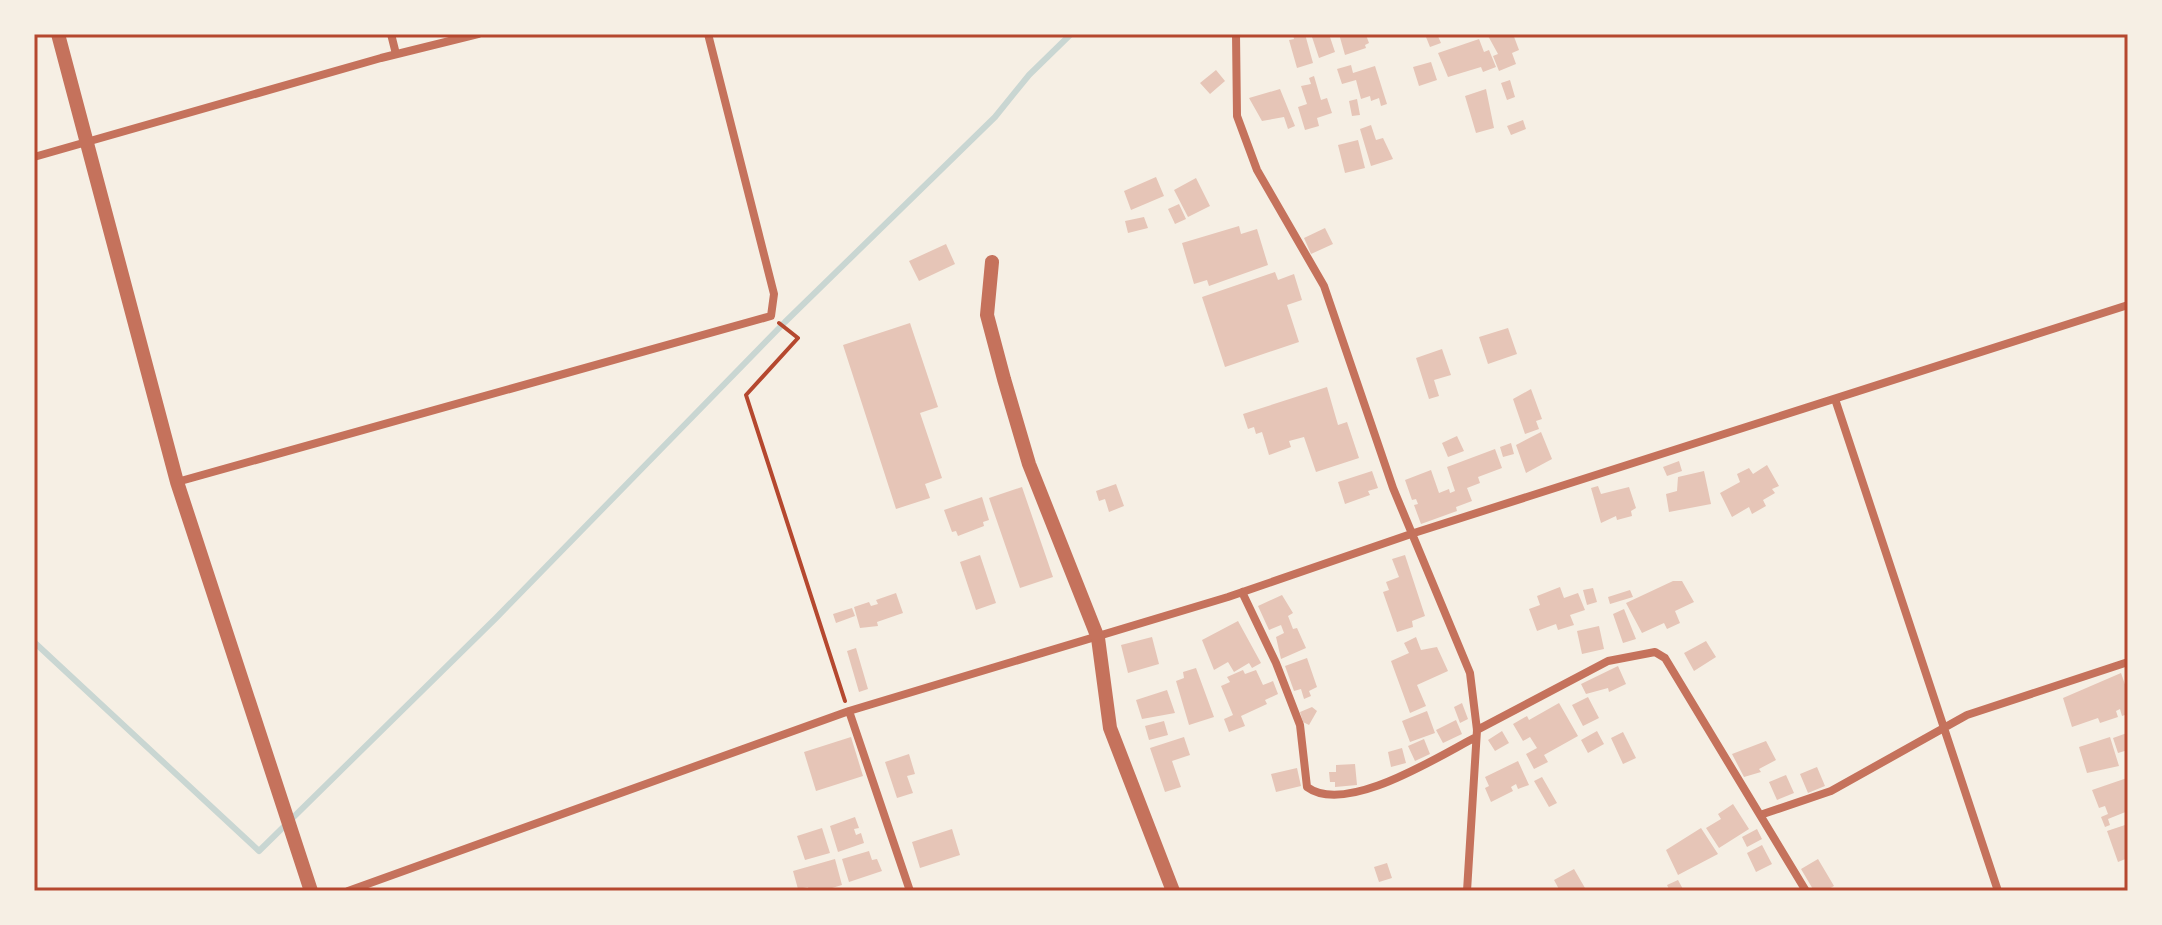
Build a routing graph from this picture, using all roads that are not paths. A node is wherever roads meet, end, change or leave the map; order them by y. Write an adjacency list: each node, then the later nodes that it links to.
1 (58, 34): 7 (street)
2 (391, 34): 6 (street)
3 (478, 34): 6 (street)
4 (708, 34): 12 (street)
5 (1238, 35): 13 (street)
6 (396, 54): 7 (street)
7 (88, 143): 8 (street); 12 (street)
8 (34, 157)
9 (992, 262): 15 (street)
10 (2128, 305): 11 (street)
11 (1835, 399): 13 (street); 18 (street)
12 (177, 482): 21 (street)
13 (1414, 533): 14 (street); 19 (street)
14 (1242, 592): 15 (street); 19 (street)
15 (1098, 638): 17 (street); 24 (street)
16 (2128, 662): 18 (street)
17 (849, 711): 22 (street); 23 (street)
18 (1944, 727): 20 (street); 27 (street)
19 (1477, 733): 20 (street); 25 (street)
20 (1760, 815): 26 (street)
21 (311, 891)
22 (348, 891)
23 (910, 891)
24 (1173, 891)
25 (1467, 891)
26 (1806, 891)
27 (1998, 891)

